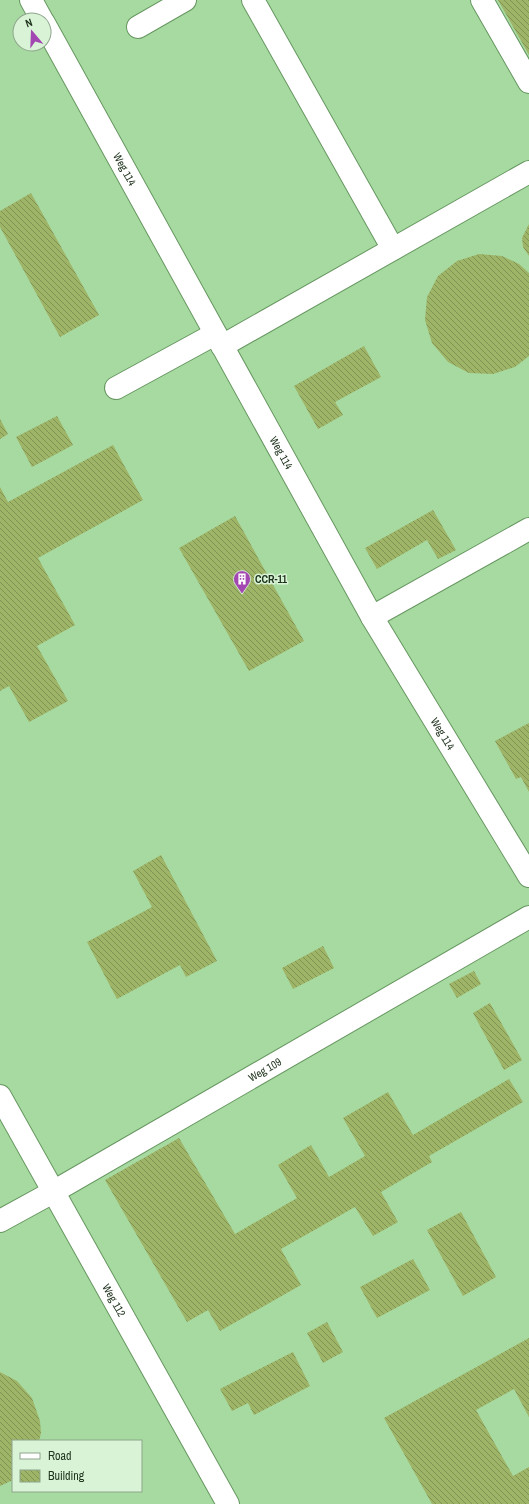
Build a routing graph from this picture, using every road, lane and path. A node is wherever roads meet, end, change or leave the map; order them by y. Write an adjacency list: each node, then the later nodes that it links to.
1 (31, 0): 5 (lane)
2 (185, 0): 6 (lane)
3 (252, 0): 10 (lane)
4 (482, 0): 8 (lane)
5 (38, 12)
6 (138, 27)
7 (52, 38): 11 (lane, Weg 114)
8 (529, 82)
9 (529, 172): 10 (lane)
10 (393, 249): 11 (lane)
11 (218, 340): 12 (lane); 14 (lane, Weg 114)
12 (116, 388)
13 (529, 529): 14 (lane)
14 (372, 616): 15 (lane, Weg 114)
15 (529, 876)
16 (529, 917): 18 (lane, Weg 109)
17 (0, 1096): 18 (lane, Weg 112)
18 (54, 1192): 19 (lane, Weg 109); 20 (lane, Weg 112)
19 (0, 1222)
20 (228, 1504)

